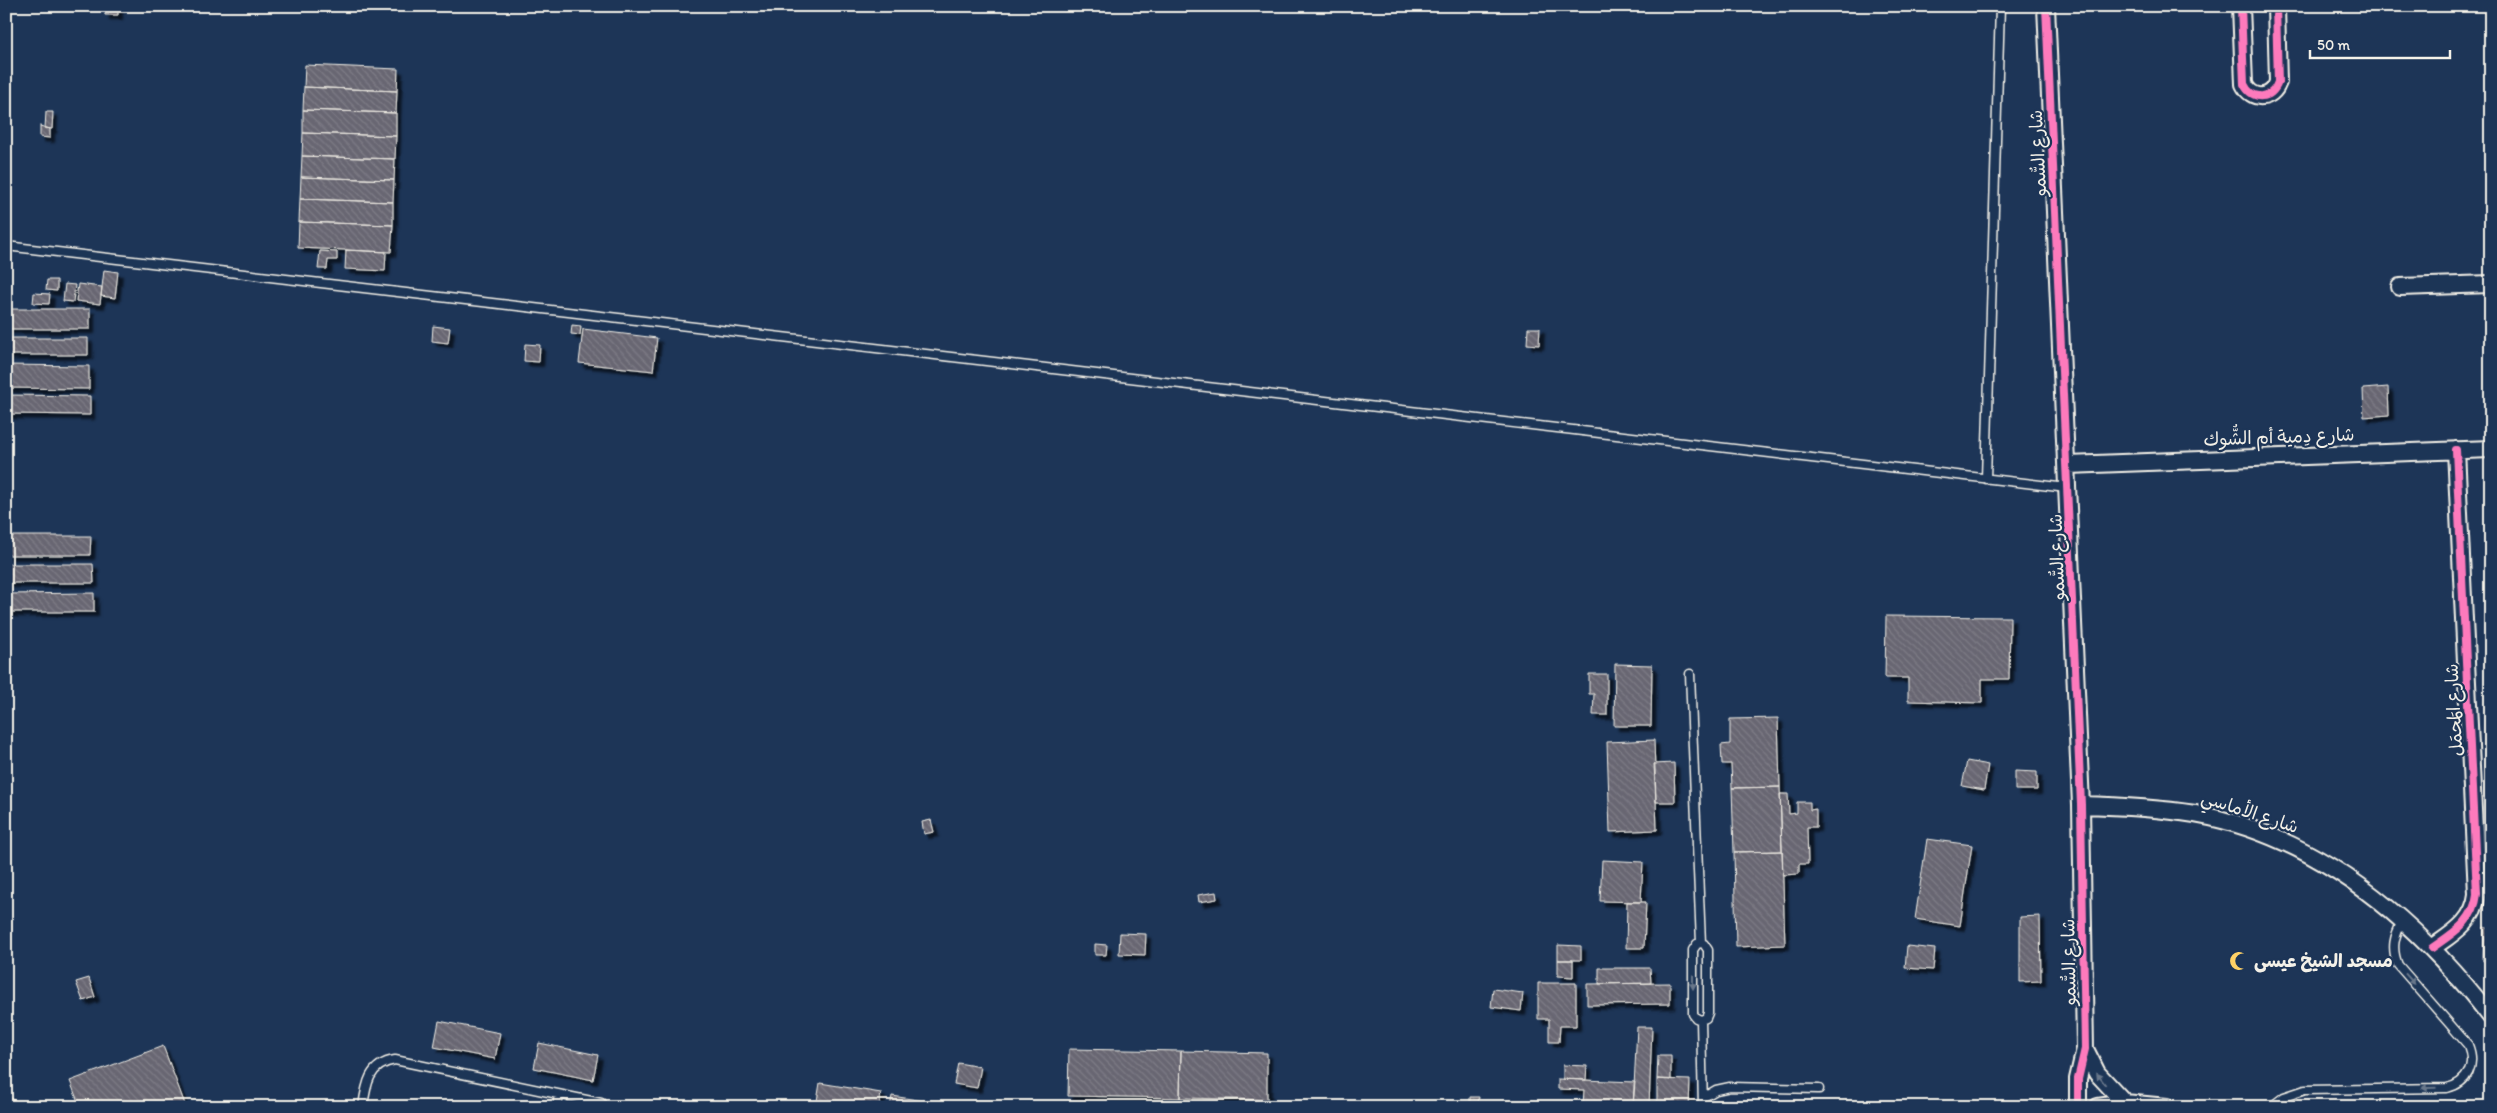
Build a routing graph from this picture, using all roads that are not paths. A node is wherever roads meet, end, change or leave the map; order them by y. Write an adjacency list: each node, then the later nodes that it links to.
1 (2000, 6): 11 (lane)
2 (2046, 6): 10 (street, شارع السُّمو)
3 (2241, 6): 4 (street)
4 (2276, 6)
5 (6, 246): 11 (lane)
6 (2491, 284): 7 (street)
7 (2400, 287)
8 (2491, 449): 9 (street, شارع دِمية أم الشُّوك)
9 (2456, 450): 10 (street, شارع دِمية أم الشُّوك); 16 (street, شارع المَحمَل)
10 (2068, 465): 12 (street, شارع السُّمو)
11 (1986, 478): 12 (lane)
12 (2069, 488): 14 (street, شارع السُّمو)
13 (1690, 674): 18 (lane)
14 (2081, 805): 17 (street, شارع الأماسي); 22 (street, شارع السُّمو)
15 (2491, 908): 16 (street)
16 (2474, 909): 19 (street)
17 (2403, 920): 19 (street, شارع الأماسي); 34 (lane, one-way to 34)
18 (1701, 943): 21 (lane); 21 (lane, one-way to 21)
19 (2432, 948): 20 (street, شارع الأماسي)
20 (2491, 1016)
21 (1701, 1020): 25 (lane)
22 (2085, 1049): 26 (street, شارع السُّمو, one-way to 22); 31 (street, شارع السُّمو)
23 (1819, 1089): 25 (lane)
24 (559, 1095): 27 (lane); 28 (lane); 29 (lane)
25 (1704, 1097): 30 (lane)
26 (2125, 1103): 32 (street); 33 (street)
27 (601, 1104)
28 (363, 1107)
29 (557, 1107)
30 (1703, 1107)
31 (2078, 1107)
32 (2098, 1107)
33 (2167, 1107)
34 (2270, 1107)

